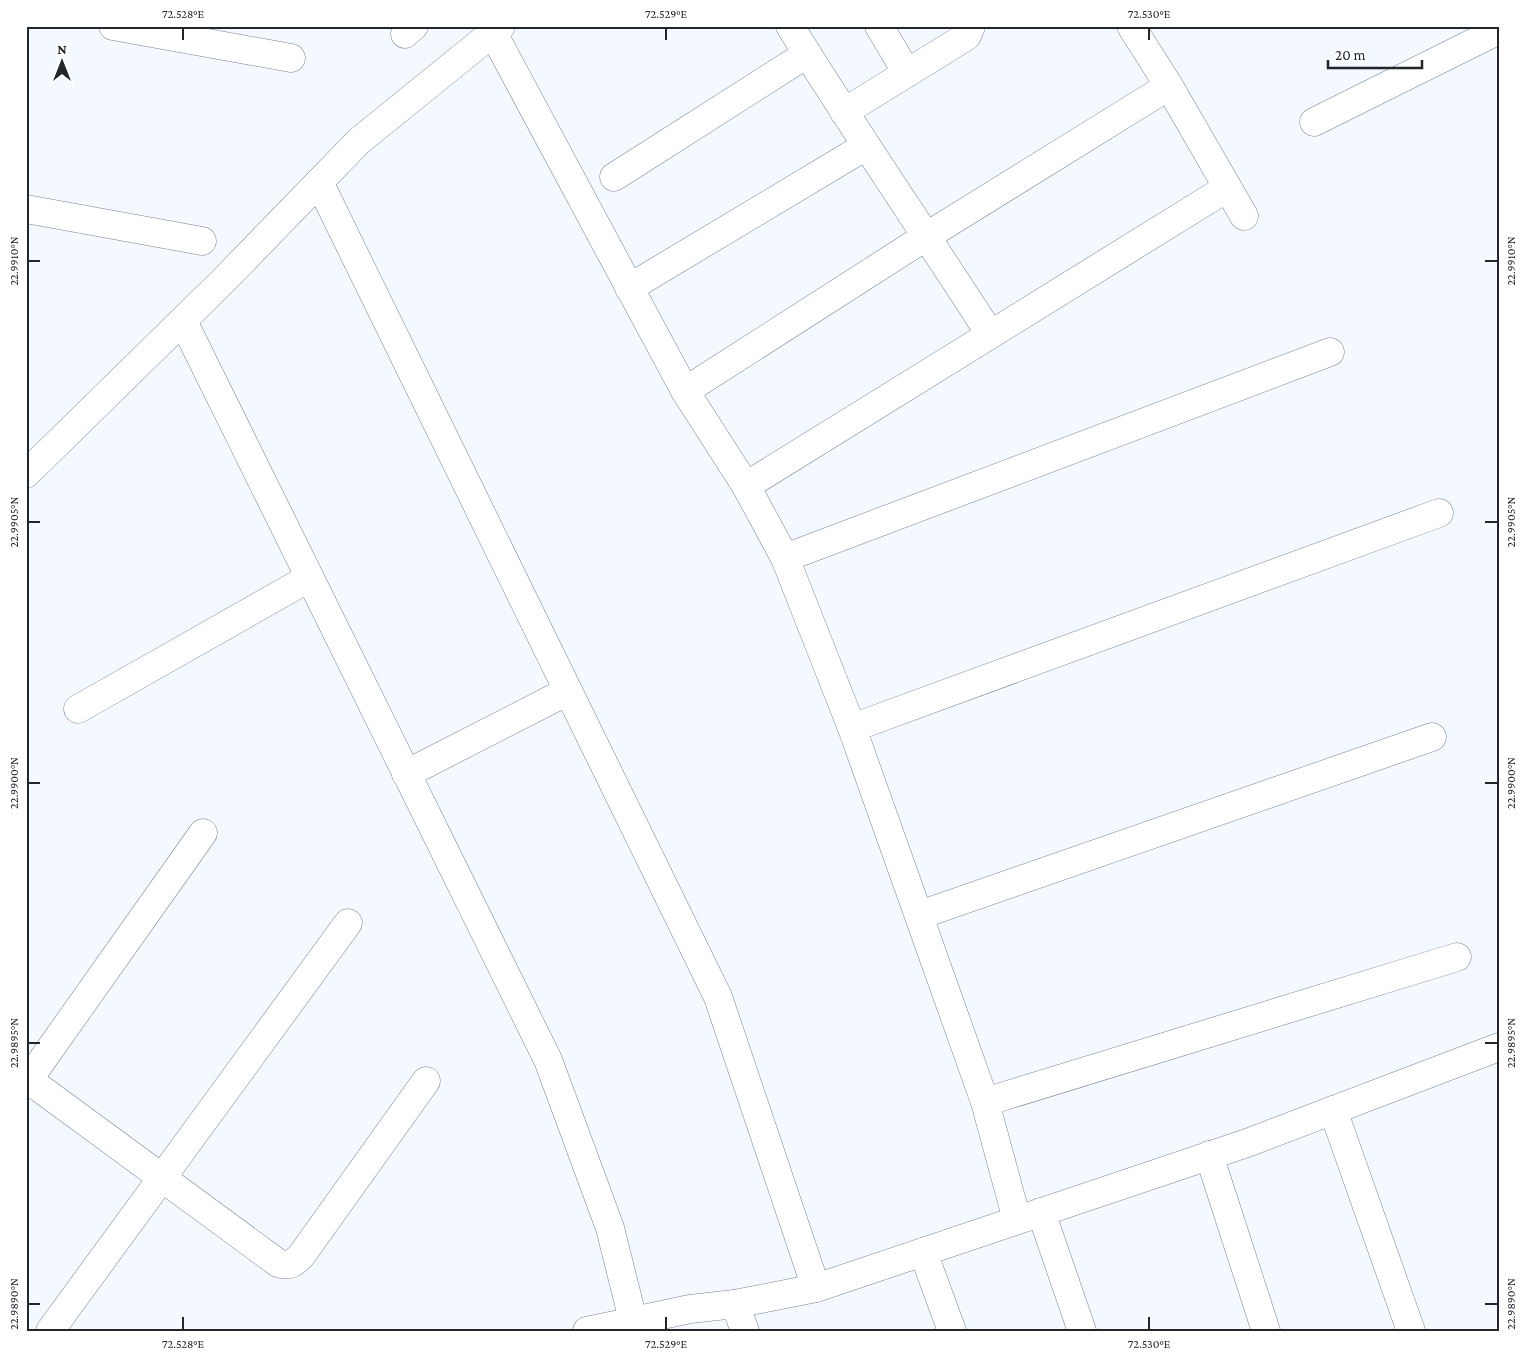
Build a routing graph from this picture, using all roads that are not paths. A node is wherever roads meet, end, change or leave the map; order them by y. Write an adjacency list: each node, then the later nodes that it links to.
1 (113, 26): 9 (street)
2 (790, 26): 8 (street)
3 (879, 26): 10 (street)
4 (971, 26): 10 (street)
5 (1131, 26): 11 (street)
6 (497, 29): 16 (street); 22 (street)
7 (1499, 30): 13 (street)
8 (807, 54): 12 (street); 15 (street)
9 (292, 58)
10 (907, 73): 12 (street)
11 (1169, 86): 17 (street); 20 (street)
12 (844, 112): 14 (street)
13 (1314, 122)
14 (866, 146): 20 (street); 22 (street)
15 (614, 177)
16 (319, 182): 23 (street); 32 (street)
17 (1227, 188): 19 (street); 24 (street)
18 (26, 209): 21 (street)
19 (1244, 216)
20 (927, 236): 24 (street); 26 (street)
21 (202, 241)
22 (630, 288): 26 (street)
23 (183, 320): 27 (street); 31 (street)
24 (990, 334): 28 (street)
25 (1330, 352): 30 (street)
26 (685, 391): 28 (street)
27 (26, 474)
28 (746, 486): 30 (street)
29 (1439, 514): 34 (street)
30 (785, 558): 34 (street)
31 (309, 578): 33 (street); 36 (street)
32 (568, 691): 36 (street); 50 (street)
33 (78, 709)
34 (852, 728): 38 (street)
35 (1432, 737): 38 (street)
36 (406, 774): 52 (street)
37 (203, 833): 42 (street)
38 (920, 914): 44 (street)
39 (348, 923): 47 (street)
40 (1456, 957): 44 (street)
41 (1499, 1047): 45 (street)
42 (27, 1080): 47 (street)
43 (426, 1081): 47 (street)
44 (985, 1102): 48 (street)
45 (1334, 1110): 46 (street); 59 (street)
46 (1209, 1156): 48 (street); 58 (street)
47 (161, 1177): 53 (street)
48 (1029, 1216): 49 (street); 57 (street)
49 (923, 1252): 50 (street); 56 (street)
50 (816, 1288): 51 (street)
51 (735, 1304): 52 (street); 55 (street)
52 (633, 1320): 54 (street)
53 (50, 1331)
54 (587, 1331)
55 (745, 1331)
56 (952, 1331)
57 (1082, 1331)
58 (1266, 1331)
59 (1411, 1331)

